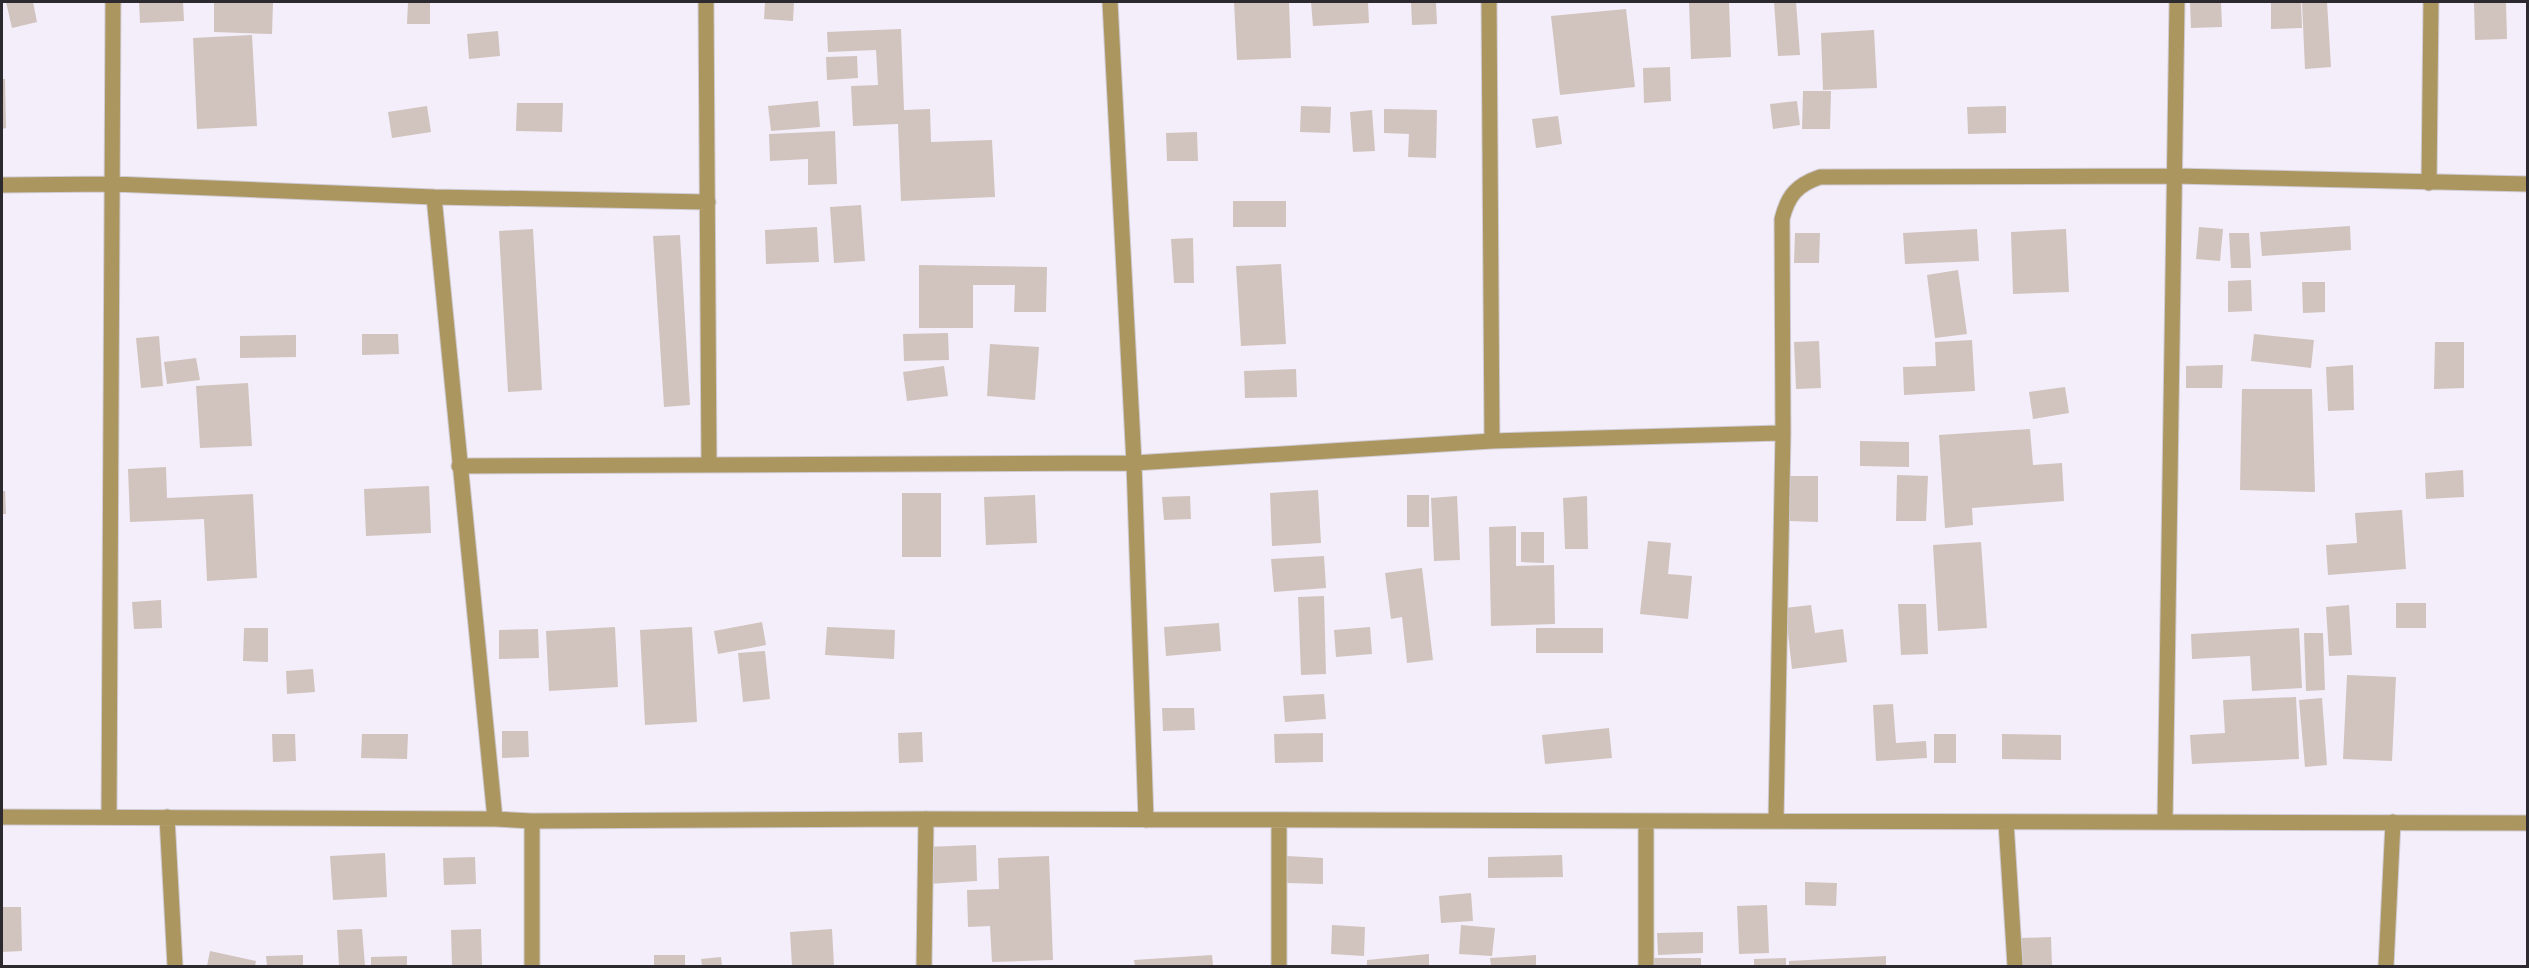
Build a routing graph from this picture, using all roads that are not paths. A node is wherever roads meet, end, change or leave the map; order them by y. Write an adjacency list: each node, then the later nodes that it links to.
1 (113, 2): 9 (street)
2 (706, 2): 13 (street)
3 (1110, 2): 17 (street)
4 (1489, 2): 15 (street)
5 (2177, 2): 7 (street)
6 (2431, 2): 8 (street)
7 (2174, 176): 8 (street); 14 (street); 30 (street)
8 (2429, 183): 10 (street)
9 (113, 184): 11 (street); 12 (street); 20 (street)
10 (2528, 184)
11 (2, 185)
12 (434, 197): 13 (street); 18 (street)
13 (708, 202): 16 (street)
14 (1784, 433): 15 (street); 28 (street)
15 (1492, 441): 17 (street)
16 (709, 464): 17 (street); 18 (street)
17 (1134, 464): 24 (street)
18 (459, 466): 22 (street)
19 (2, 817): 20 (street)
20 (109, 817): 21 (street)
21 (167, 817): 22 (street); 33 (street)
22 (495, 819): 26 (street)
23 (926, 819): 24 (street); 26 (street); 35 (street)
24 (1146, 820): 25 (street)
25 (1279, 820): 27 (street); 36 (street)
26 (532, 821): 34 (street)
27 (1646, 821): 28 (street); 37 (street)
28 (1776, 821): 29 (street)
29 (2006, 822): 30 (street); 38 (street)
30 (2165, 822): 31 (street)
31 (2393, 822): 32 (street); 39 (street)
32 (2528, 822)
33 (175, 966)
34 (532, 966)
35 (924, 966)
36 (1279, 966)
37 (1646, 966)
38 (2015, 966)
39 (2386, 966)

